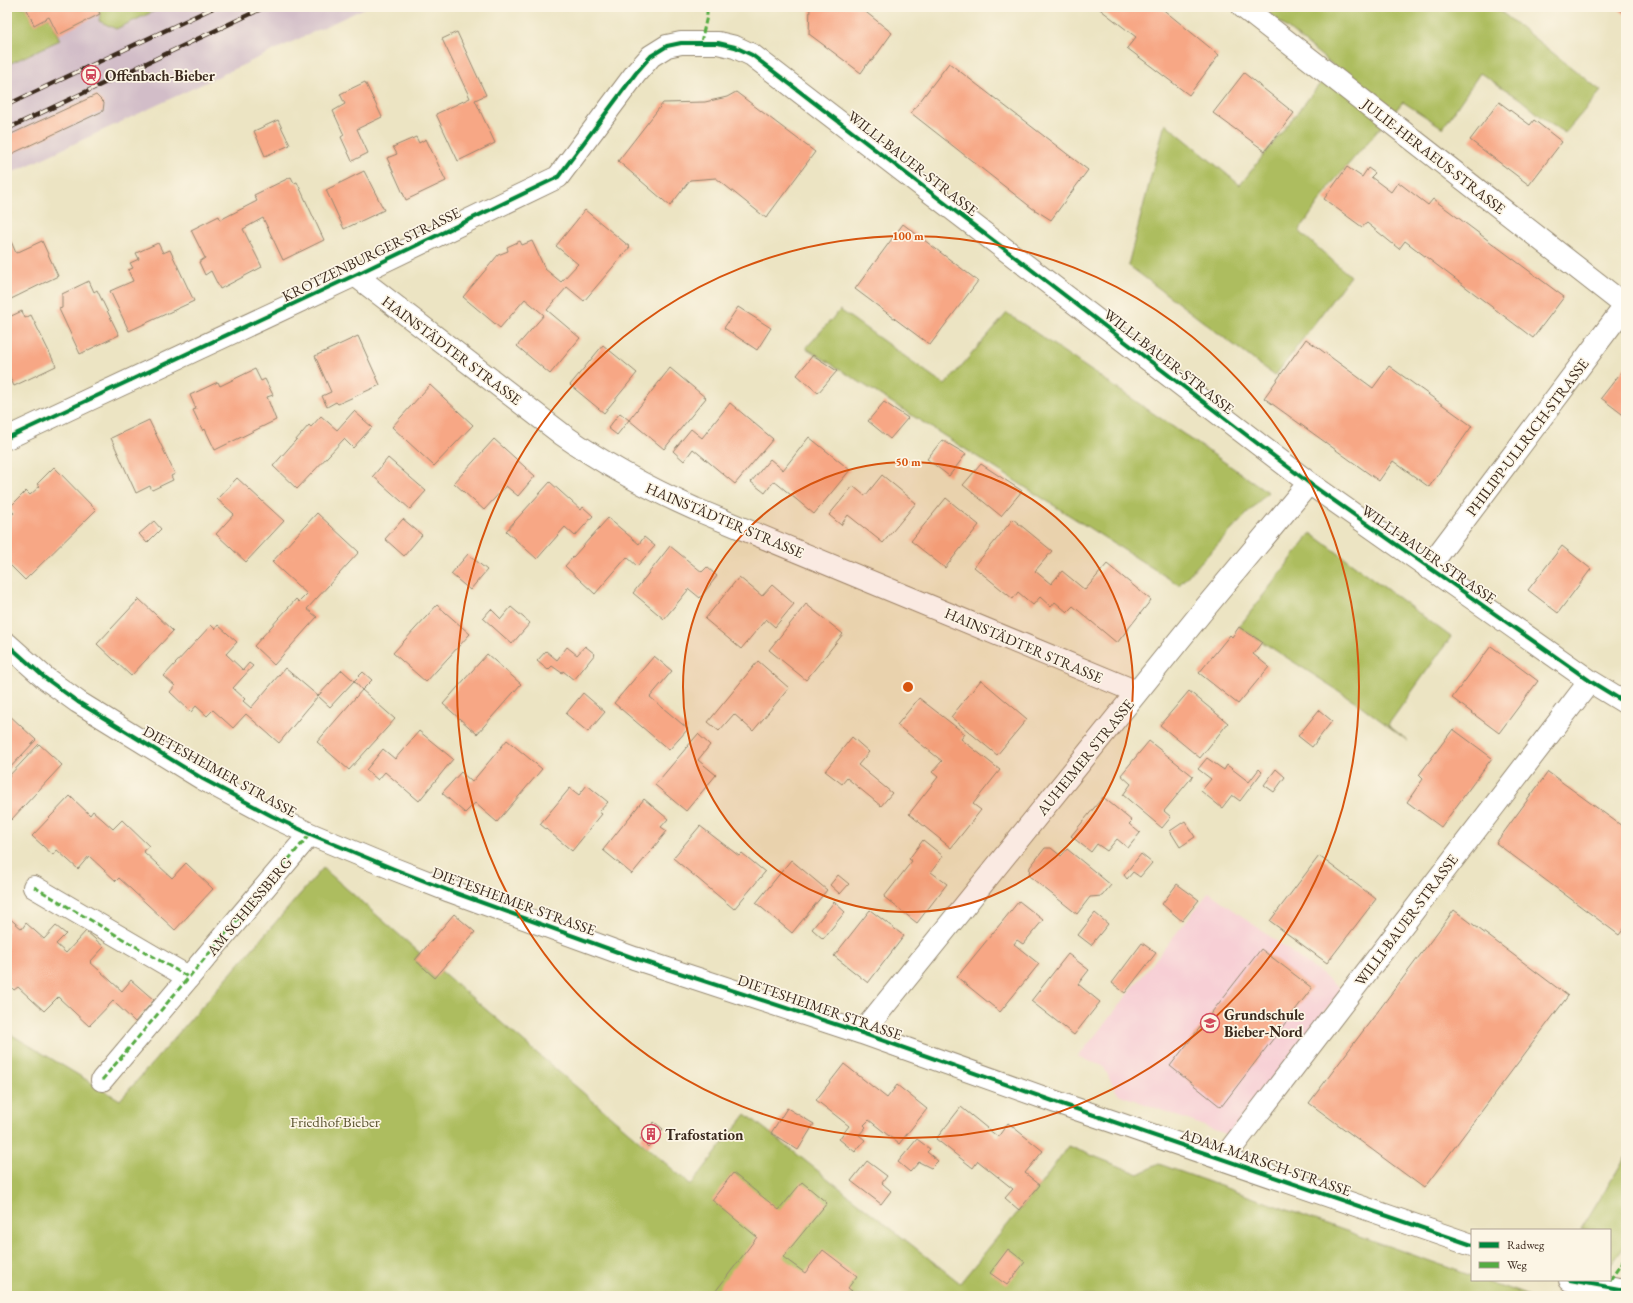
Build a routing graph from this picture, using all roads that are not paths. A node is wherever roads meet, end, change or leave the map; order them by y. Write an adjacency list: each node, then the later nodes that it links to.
1 (1243, 7): 4 (street, JULIE-HERAEUS-STRASSE)
2 (701, 42): 3 (street, KROTZENBURGER STRASSE); 6 (street, WILLI-BAUER-STRASSE)
3 (355, 276): 5 (street, KROTZENBURGER STRASSE); 10 (street, HAINSTÄDTER STRASSE)
4 (1626, 306): 7 (street, PHILIPP-ULLRICH-STRASSE)
5 (7, 438)
6 (1309, 483): 7 (street, WILLI-BAUER-STRASSE); 10 (street, AUHEIMER STRASSE)
7 (1428, 568): 9 (street, WILLI-BAUER-STRASSE)
8 (7, 644): 12 (street, DIETESHEIMER STRASSE)
9 (1590, 680): 11 (street, WILLI-BAUER-STRASSE); 18 (street, WILLI-BAUER-STRASSE)
10 (1137, 692): 15 (street, AUHEIMER STRASSE)
11 (1626, 703)
12 (310, 834): 14 (street, AM SCHIESSBERG); 15 (street, DIETESHEIMER STRASSE)
13 (34, 887): 14 (street)
14 (188, 977): 16 (street, AM SCHIESSBERG)
15 (862, 1033): 17 (street, DIETESHEIMER STRASSE)
16 (102, 1080)
17 (1053, 1101): 18 (street, ADAM-MARSCH-STRASSE)
18 (1223, 1160): 19 (street, ADAM-MARSCH-STRASSE)
19 (1471, 1245)
20 (1575, 1281): 21 (street)
21 (1626, 1289)

